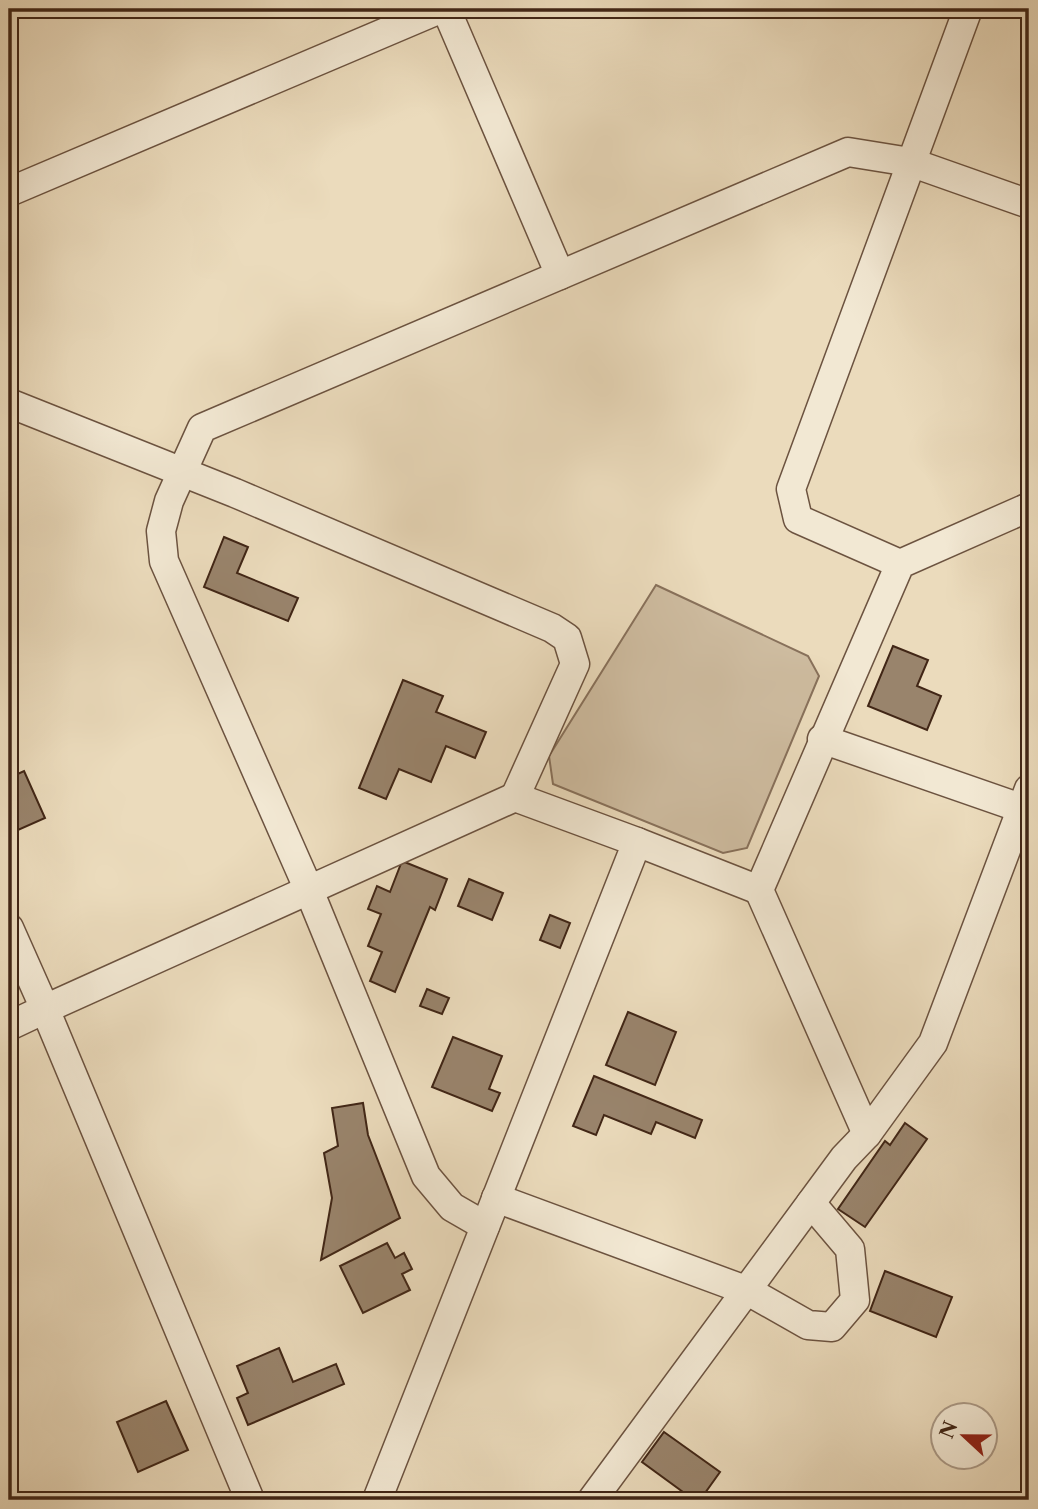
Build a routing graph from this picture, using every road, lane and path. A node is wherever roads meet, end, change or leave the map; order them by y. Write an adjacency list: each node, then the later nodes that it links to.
1 (440, 9): 5 (street)
2 (446, 9): 7 (street)
3 (968, 9): 4 (street)
4 (910, 162): 6 (street); 7 (street); 11 (street)
5 (9, 192)
6 (1029, 204)
7 (560, 275): 9 (street)
8 (9, 403): 9 (street)
9 (183, 473): 13 (street); 16 (street)
10 (1029, 507): 11 (street)
11 (900, 564): 12 (street)
12 (821, 739): 14 (street); 17 (street)
13 (514, 797): 15 (street); 16 (street)
14 (1027, 802): 21 (street)
15 (637, 842): 17 (street); 22 (street)
16 (308, 888): 19 (street); 24 (street)
17 (759, 890): 21 (street)
18 (9, 928): 19 (street)
19 (45, 1009): 20 (street); 26 (street)
20 (9, 1026)
21 (867, 1134): 23 (street)
22 (496, 1198): 24 (street); 25 (street)
23 (811, 1203): 25 (street); 25 (street)
24 (485, 1226): 27 (street)
25 (748, 1291): 28 (street)
26 (250, 1500)
27 (377, 1500)
28 (592, 1500)

